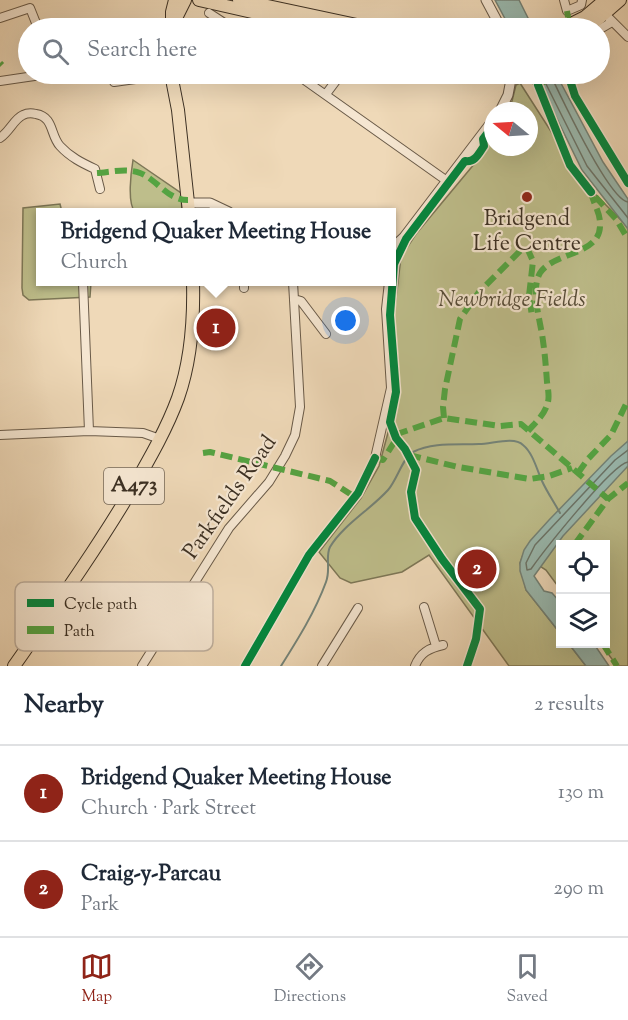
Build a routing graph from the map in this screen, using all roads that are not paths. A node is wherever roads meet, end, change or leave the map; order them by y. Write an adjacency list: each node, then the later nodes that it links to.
1 (175, 0): 13 (main road)
2 (185, 0): 14 (main road)
3 (199, 0): 16 (main road)
4 (239, 0): 17 (main road)
5 (486, 0): 18 (street)
6 (564, 0): 7 (street)
7 (582, 0)
8 (605, 0): 19 (main road)
9 (620, 0): 20 (main road)
10 (209, 13): 15 (street)
11 (0, 18): 12 (street)
12 (34, 18)
13 (172, 18)
14 (176, 18)
15 (217, 18)
16 (279, 18)
17 (324, 18)
18 (496, 18)
19 (593, 18)
20 (608, 18)
21 (610, 20): 22 (street)
22 (628, 37)
23 (18, 78): 24 (street)
24 (0, 81)
25 (173, 84): 35 (main road)
26 (311, 84): 29 (street)
27 (334, 84): 29 (street)
28 (510, 84): 30 (street)
29 (326, 94): 33 (street)
30 (504, 102)
31 (484, 132): 33 (street)
32 (0, 138): 34 (street)
33 (447, 181): 37 (street)
34 (100, 189)
35 (189, 208): 36 (street)
36 (220, 208)
37 (396, 244)
38 (82, 286): 44 (street)
39 (193, 286): 46 (main road, A473)
40 (293, 286): 42 (street, Parkfields Road)
41 (389, 286): 56 (street)
42 (294, 299): 43 (street); 49 (street, Parkfields Road)
43 (326, 334)
44 (89, 431): 45 (street); 46 (street)
45 (0, 434): 47 (street)
46 (160, 439): 48 (main road, A473)
47 (0, 444)
48 (71, 582)
49 (195, 582)
50 (424, 607): 58 (street)
51 (358, 608): 57 (street)
52 (24, 651): 54 (main road, A473)
53 (151, 651): 55 (street, Parkfields Road)
54 (14, 666)
55 (142, 666)
56 (245, 666)
57 (322, 666)
58 (414, 666)

